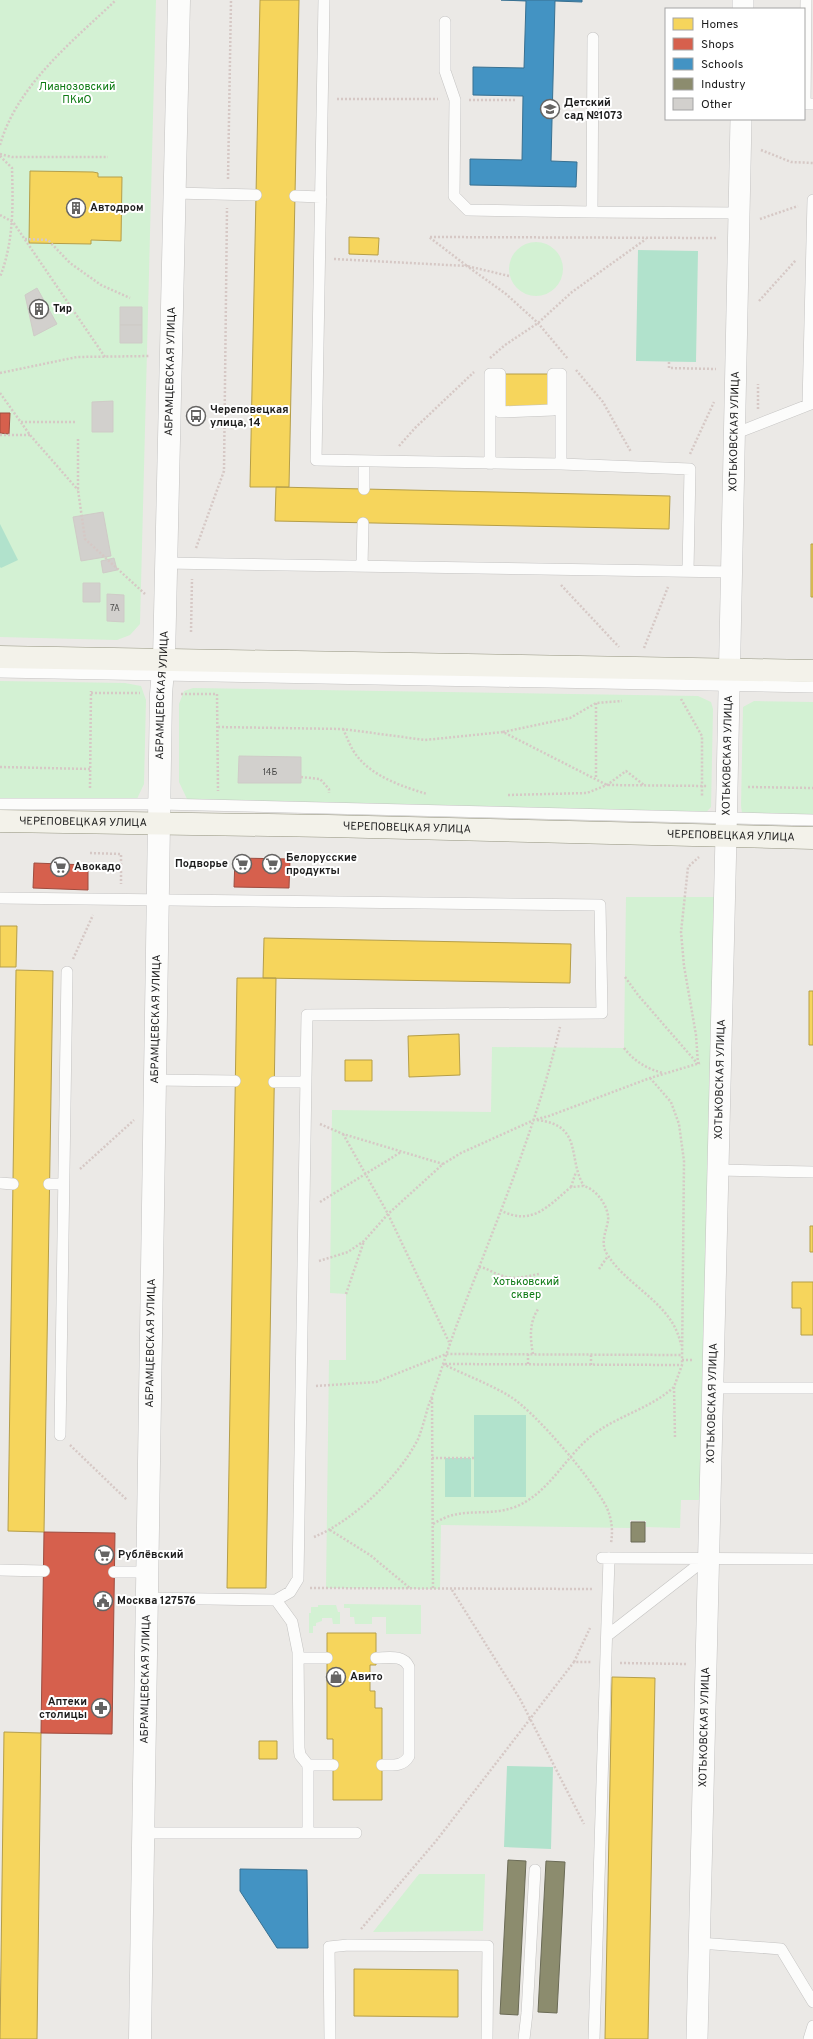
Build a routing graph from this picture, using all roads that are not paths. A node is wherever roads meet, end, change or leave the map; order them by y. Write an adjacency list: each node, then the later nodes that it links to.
1 (179, 0): 8 (street, АБРАМЦЕВСКАЯ УЛИЦА)
2 (324, 0): 11 (lane)
3 (806, 0): 6 (lane)
4 (445, 22): 13 (lane)
5 (593, 38): 13 (lane)
6 (813, 104)
7 (741, 120): 14 (street, ХОТЬКОВСКАЯ УЛИЦА)
8 (174, 193): 9 (lane); 22 (street, АБРАМЦЕВСКАЯ УЛИЦА)
9 (256, 195)
10 (295, 196): 11 (lane)
11 (321, 197): 17 (lane)
12 (812, 200): 15 (lane)
13 (592, 212): 14 (lane)
14 (739, 213): 16 (street, ХОТЬКОВСКАЯ УЛИЦА)
15 (810, 404): 16 (lane)
16 (734, 434): 25 (street, ХОТЬКОВСКАЯ УЛИЦА)
17 (364, 461): 18 (lane); 20 (lane)
18 (490, 464): 19 (lane); 19 (lane)
19 (561, 464): 24 (lane)
20 (364, 489)
21 (363, 523): 23 (lane)
22 (165, 563): 23 (lane); 27 (street, АБРАМЦЕВСКАЯ УЛИЦА)
23 (362, 566): 24 (lane)
24 (688, 571): 25 (lane)
25 (732, 572): 30 (street, ХОТЬКОВСКАЯ УЛИЦА)
26 (0, 657): 27 (main road)
27 (163, 667): 29 (lane); 30 (main road); 33 (street, АБРАМЦЕВСКАЯ УЛИЦА)
28 (813, 671): 30 (main road)
29 (0, 672)
30 (729, 676): 31 (lane); 36 (street, ХОТЬКОВСКАЯ УЛИЦА)
31 (813, 686)
32 (0, 804): 33 (lane, ЧЕРЕПОВЕЦКАЯ УЛИЦА)
33 (160, 814): 35 (main road, ЧЕРЕПОВЕЦКАЯ УЛИЦА); 36 (main road, ЧЕРЕПОВЕЦКАЯ УЛИЦА); 39 (street, АБРАМЦЕВСКАЯ УЛИЦА)
34 (813, 820): 36 (lane, ЧЕРЕПОВЕЦКАЯ УЛИЦА)
35 (0, 821)
36 (726, 827): 37 (main road, ЧЕРЕПОВЕЦКАЯ УЛИЦА); 45 (street, ХОТЬКОВСКАЯ УЛИЦА)
37 (813, 838)
38 (0, 898): 39 (lane)
39 (158, 901): 43 (lane); 44 (street, АБРАМЦЕВСКАЯ УЛИЦА)
40 (67, 972): 50 (lane)
41 (236, 1081): 44 (lane)
42 (274, 1082): 43 (lane)
43 (306, 1082): 61 (lane)
44 (155, 1090): 59 (street, АБРАМЦЕВСКАЯ УЛИЦА)
45 (718, 1170): 46 (lane); 51 (street, ХОТЬКОВСКАЯ УЛИЦА)
46 (813, 1172)
47 (0, 1184): 48 (lane)
48 (13, 1184)
49 (49, 1184): 50 (lane)
50 (63, 1184): 53 (lane)
51 (712, 1388): 52 (lane); 54 (street, ХОТЬКОВСКАЯ УЛИЦА)
52 (813, 1388)
53 (60, 1435)
54 (707, 1558): 55 (lane); 62 (lane); 62 (lane); 73 (street, ХОТЬКОВСКАЯ УЛИЦА)
55 (813, 1558)
56 (0, 1570): 57 (lane)
57 (44, 1571)
58 (114, 1572): 59 (lane)
59 (147, 1572): 60 (street, АБРАМЦЕВСКАЯ УЛИЦА)
60 (146, 1598): 61 (lane); 69 (street, АБРАМЦЕВСКАЯ УЛИЦА)
61 (276, 1600): 63 (lane)
62 (608, 1635): 80 (lane)
63 (299, 1658): 64 (lane); 66 (lane)
64 (328, 1658)
65 (376, 1658): 68 (lane)
66 (308, 1765): 67 (lane); 70 (lane)
67 (333, 1765)
68 (382, 1765)
69 (143, 1833): 70 (lane); 76 (street, АБРАМЦЕВСКАЯ УЛИЦА)
70 (308, 1833): 71 (lane)
71 (356, 1833)
72 (535, 1870): 79 (lane)
73 (699, 1943): 74 (lane); 81 (street, ХОТЬКОВСКАЯ УЛИЦА)
74 (813, 2002)
75 (813, 2026): 82 (lane)
76 (140, 2039)
77 (330, 2039): 78 (lane)
78 (487, 2039)
79 (524, 2039)
80 (594, 2039)
81 (697, 2039)
82 (809, 2039)

